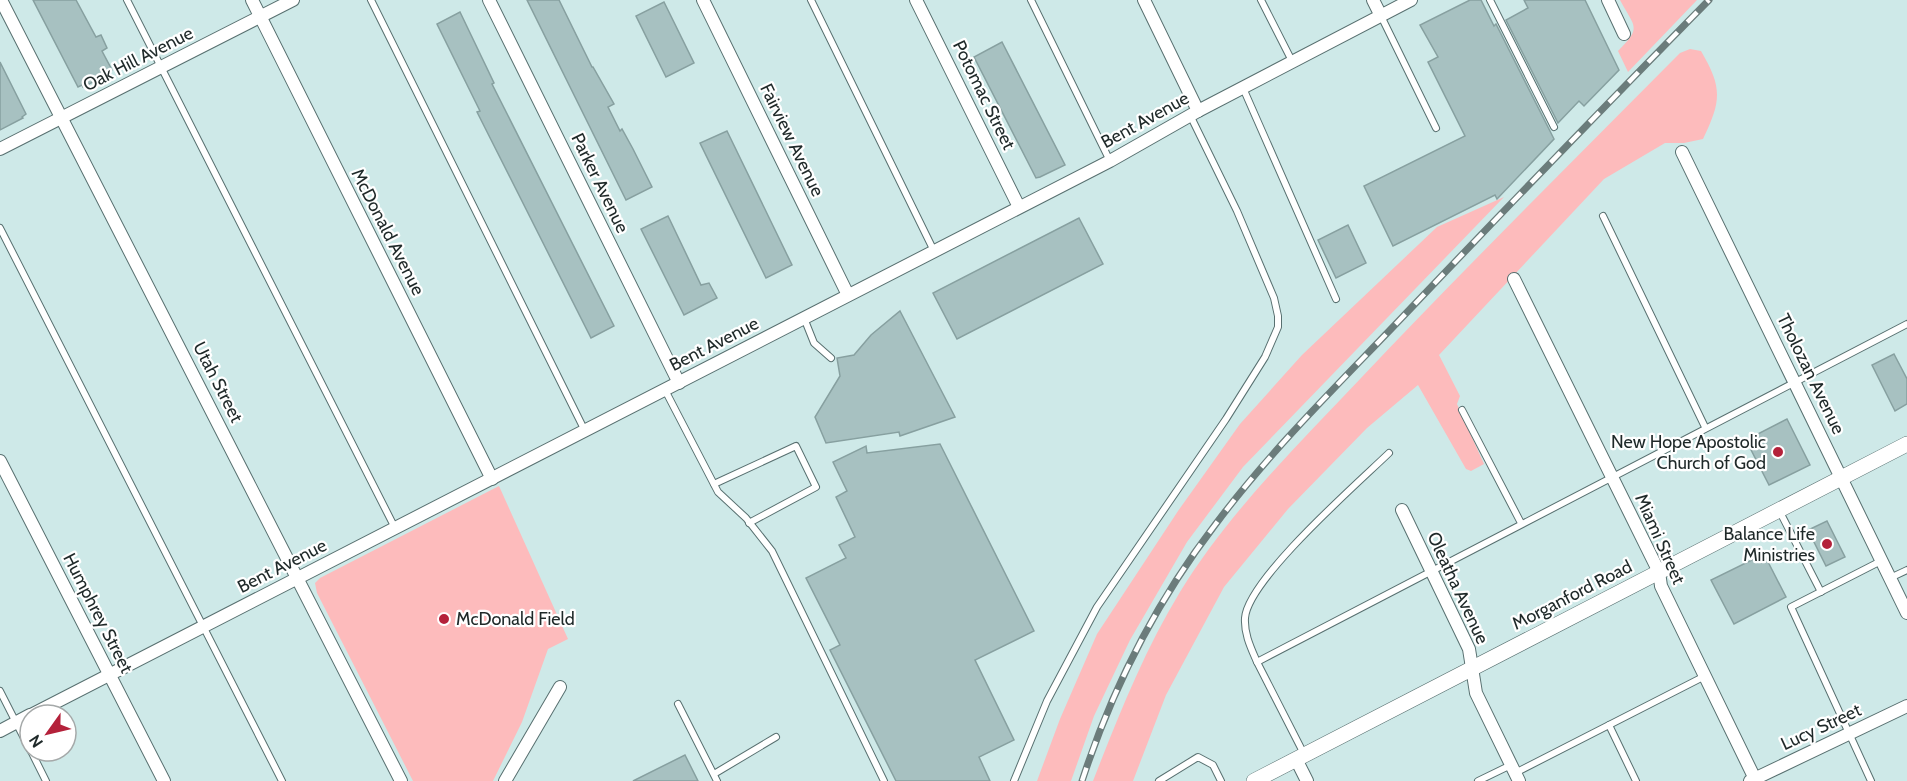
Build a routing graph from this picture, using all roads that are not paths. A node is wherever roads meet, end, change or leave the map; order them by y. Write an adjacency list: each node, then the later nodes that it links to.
1 (1, 0): 24 (street, Utah Street)
2 (127, 0): 21 (lane)
3 (252, 0): 18 (street, McDonald Avenue)
4 (293, 0): 18 (street, Oak Hill Avenue)
5 (371, 0): 45 (lane)
6 (489, 0): 41 (street, Parker Avenue)
7 (703, 0): 35 (street, Fairview Avenue)
8 (811, 0): 33 (lane)
9 (916, 0): 30 (street, Potomac Street)
10 (1031, 0): 29 (lane)
11 (1144, 0): 23 (street)
12 (1261, 0): 20 (lane)
13 (1373, 0): 17 (street)
14 (1411, 0): 17 (street, Bent Avenue)
15 (1490, 0): 25 (lane)
16 (1608, 0): 19 (street)
17 (1381, 16): 20 (street, Bent Avenue); 26 (lane)
18 (261, 17): 21 (street, Oak Hill Avenue); 51 (street, McDonald Avenue)
19 (1624, 34)
20 (1292, 62): 22 (street, Bent Avenue)
21 (161, 68): 24 (street, Oak Hill Avenue); 57 (lane)
22 (1243, 87): 23 (street, Bent Avenue); 36 (lane)
23 (1194, 113): 29 (street, Bent Avenue); 94 (lane)
24 (62, 118): 27 (street, Oak Hill Avenue); 63 (street, Utah Street)
25 (1554, 127)
26 (1436, 128)
27 (0, 148)
28 (1682, 152): 40 (street, Tholozan Avenue)
29 (1110, 161): 30 (street, Bent Avenue)
30 (1019, 207): 33 (street, Bent Avenue)
31 (1603, 216): 44 (lane)
32 (0, 228): 66 (lane)
33 (934, 251): 35 (street, Bent Avenue)
34 (1514, 279): 49 (street, Miami Street)
35 (848, 295): 37 (street, Bent Avenue)
36 (1336, 299)
37 (804, 318): 39 (lane); 41 (street, Bent Avenue)
38 (1907, 324): 40 (lane)
39 (831, 358)
40 (1794, 382): 44 (lane); 50 (street, Tholozan Avenue)
41 (679, 383): 42 (street, Bent Avenue)
42 (665, 390): 45 (street, Bent Avenue); 52 (lane)
43 (1462, 410): 56 (lane)
44 (1705, 427): 49 (lane)
45 (585, 432): 51 (street, Bent Avenue)
46 (1907, 444): 50 (street, Morganford Road)
47 (1389, 453): 67 (lane)
48 (0, 461): 69 (street, Humphrey Street)
49 (1612, 476): 56 (lane); 61 (street, Miami Street)
50 (1842, 478): 54 (street, Morganford Road); 58 (street, Tholozan Avenue)
51 (492, 479): 57 (street, Bent Avenue)
52 (714, 484): 55 (lane); 55 (lane)
53 (1402, 510): 59 (street, Oleatha Avenue)
54 (1779, 510): 61 (street, Morganford Road); 64 (lane)
55 (750, 523): 93 (lane)
56 (1521, 523): 59 (lane)
57 (395, 528): 63 (street, Bent Avenue)
58 (1881, 560): 62 (street, Tholozan Avenue); 64 (lane)
59 (1431, 570): 67 (lane); 68 (street, Oleatha Avenue)
60 (1907, 570): 62 (lane)
61 (1659, 572): 68 (street, Morganford Road); 70 (street, Miami Street)
62 (1890, 578): 65 (street, Tholozan Avenue)
63 (298, 579): 66 (street, Bent Avenue); 90 (street, Utah Street)
64 (1821, 592): 80 (lane)
65 (1907, 613)
66 (204, 626): 69 (street, Bent Avenue); 89 (lane)
67 (1257, 662): 82 (lane)
68 (1472, 669): 82 (street, Morganford Road); 84 (street, Oleatha Avenue)
69 (109, 674): 73 (street, Bent Avenue); 88 (street, Humphrey Street)
70 (1705, 676): 77 (lane); 86 (street, Miami Street)
71 (560, 687): 91 (street)
72 (0, 690): 76 (lane)
73 (53, 703)
74 (678, 704): 85 (lane)
75 (1907, 706): 80 (street, Lucy Street)
76 (16, 723): 78 (lane); 79 (street, Bent Avenue)
77 (1609, 725): 84 (lane); 100 (lane)
78 (18, 727)
79 (0, 731)
80 (1848, 735): 86 (street, Lucy Street); 101 (lane)
81 (776, 737): 85 (lane)
82 (1300, 757): 97 (street, Morganford Road); 98 (street)
83 (37, 763): 87 (lane)
84 (1515, 773): 99 (lane)
85 (714, 774): 92 (lane)
86 (1754, 780)
87 (46, 781)
88 (164, 781)
89 (282, 781)
90 (400, 781)
91 (505, 781)
92 (717, 781)
93 (884, 781)
94 (1014, 781)
95 (1159, 781): 96 (lane)
96 (1221, 781)
97 (1254, 781)
98 (1307, 781)
99 (1478, 781)
100 (1636, 781)
101 (1871, 781)

